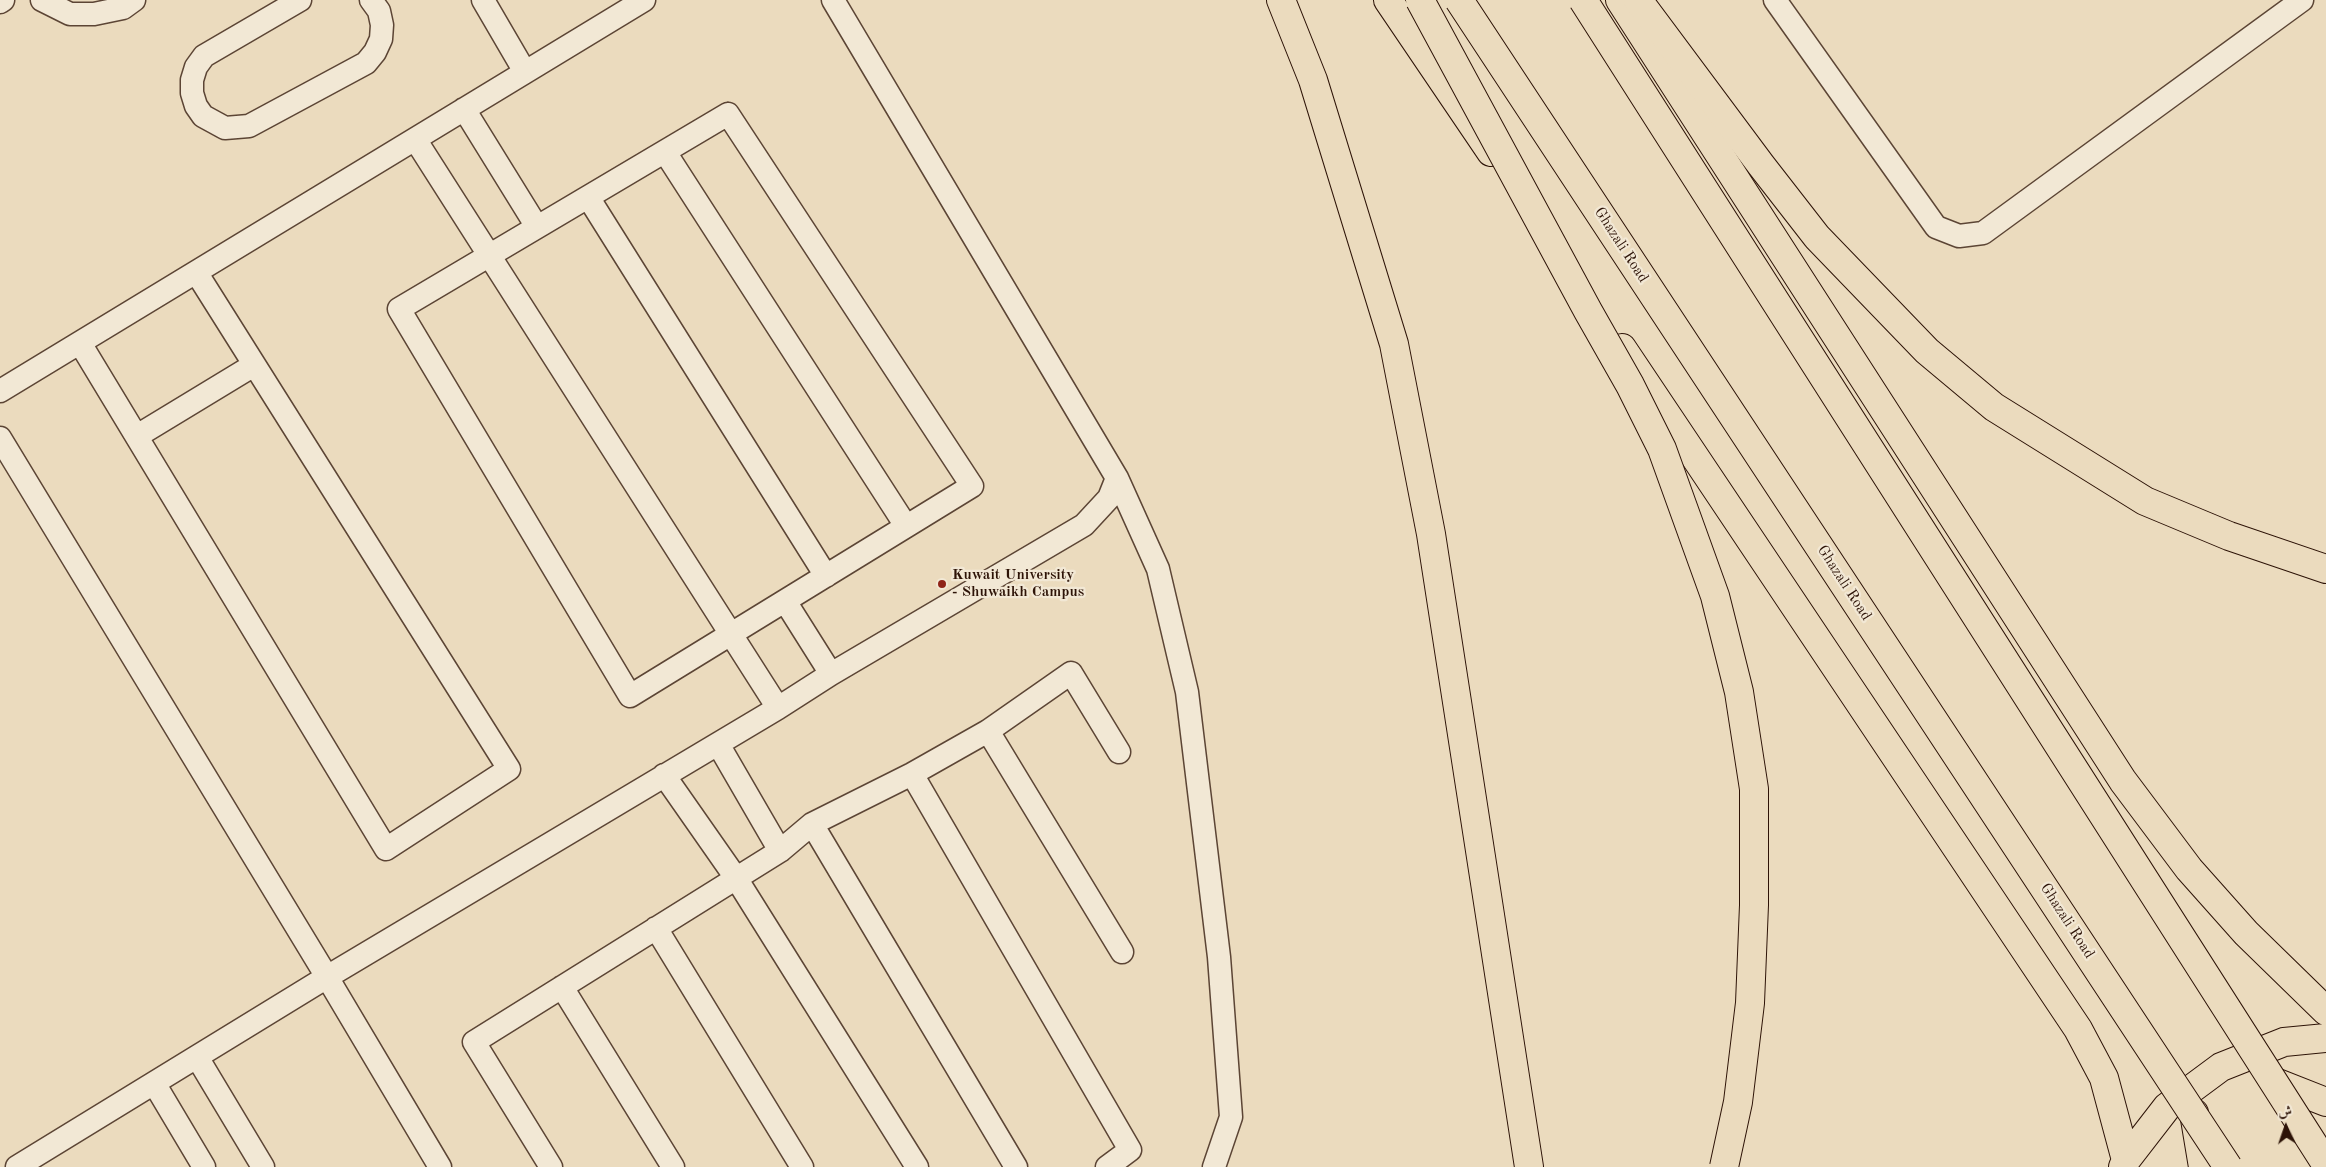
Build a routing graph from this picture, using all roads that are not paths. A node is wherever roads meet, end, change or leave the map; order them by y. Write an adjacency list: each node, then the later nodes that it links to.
1 (42, 0): 2 (lane)
2 (134, 0)
3 (300, 0): 17 (lane)
4 (371, 0): 17 (lane)
5 (484, 0): 18 (lane)
6 (644, 0): 18 (lane)
7 (833, 0): 31 (lane)
8 (1281, 0): 71 (main road)
9 (1388, 0): 58 (main road)
10 (1420, 0): 72 (main road, bridge)
11 (1459, 0): 57 (main road, Ghazali Road, bridge)
12 (1583, 0): 54 (main road, bridge)
13 (1620, 0): 51 (main road)
14 (1638, 0): 33 (main road)
15 (1775, 0): 16 (lane)
16 (2302, 0)
17 (268, 8)
18 (525, 72): 19 (lane)
19 (464, 109): 20 (lane); 23 (lane)
20 (415, 139): 24 (lane); 25 (lane)
21 (665, 152): 22 (lane); 32 (lane); 32 (lane)
22 (588, 198): 23 (lane); 34 (lane)
23 (537, 228): 24 (lane)
24 (488, 256): 36 (lane); 36 (lane)
25 (196, 272): 26 (lane); 27 (lane)
26 (80, 343): 28 (lane); 29 (lane)
27 (254, 364): 29 (lane); 29 (lane)
28 (0, 391)
29 (137, 436)
30 (0, 438): 49 (lane)
31 (1117, 478): 37 (lane); 70 (lane)
32 (906, 526): 34 (lane)
33 (2326, 569)
34 (826, 576): 35 (lane)
35 (785, 601): 36 (lane); 37 (lane)
36 (730, 634): 38 (lane)
37 (831, 674): 38 (lane)
38 (778, 708): 40 (lane)
39 (988, 731): 41 (lane); 42 (lane); 48 (lane)
40 (718, 744): 43 (lane); 45 (lane)
41 (1119, 752)
42 (912, 774): 44 (lane); 69 (lane)
43 (664, 775): 46 (lane); 49 (lane)
44 (812, 824): 45 (lane); 68 (lane)
45 (780, 850): 46 (lane)
46 (736, 878): 47 (lane); 67 (lane)
47 (656, 928): 50 (lane); 66 (lane)
48 (1122, 952)
49 (327, 977): 53 (lane); 63 (lane)
50 (562, 987): 64 (lane); 65 (lane)
51 (2326, 1011)
52 (2326, 1038): 58 (main road)
53 (196, 1057): 55 (lane); 62 (lane)
54 (2275, 1082): 56 (main road); 59 (main road, bridge)
55 (154, 1083): 60 (lane); 61 (lane)
56 (2326, 1102)
57 (2194, 1113): 73 (main road, bridge); 74 (main road, Ghazali Road, bridge)
58 (2125, 1164)
59 (2326, 1164)
60 (17, 1167)
61 (204, 1167)
62 (263, 1167)
63 (440, 1167)
64 (551, 1167)
65 (673, 1167)
66 (802, 1167)
67 (917, 1167)
68 (1016, 1167)
69 (1108, 1167)
70 (1214, 1167)
71 (1529, 1167)
72 (1724, 1167)
73 (2204, 1167)
74 (2228, 1167)

